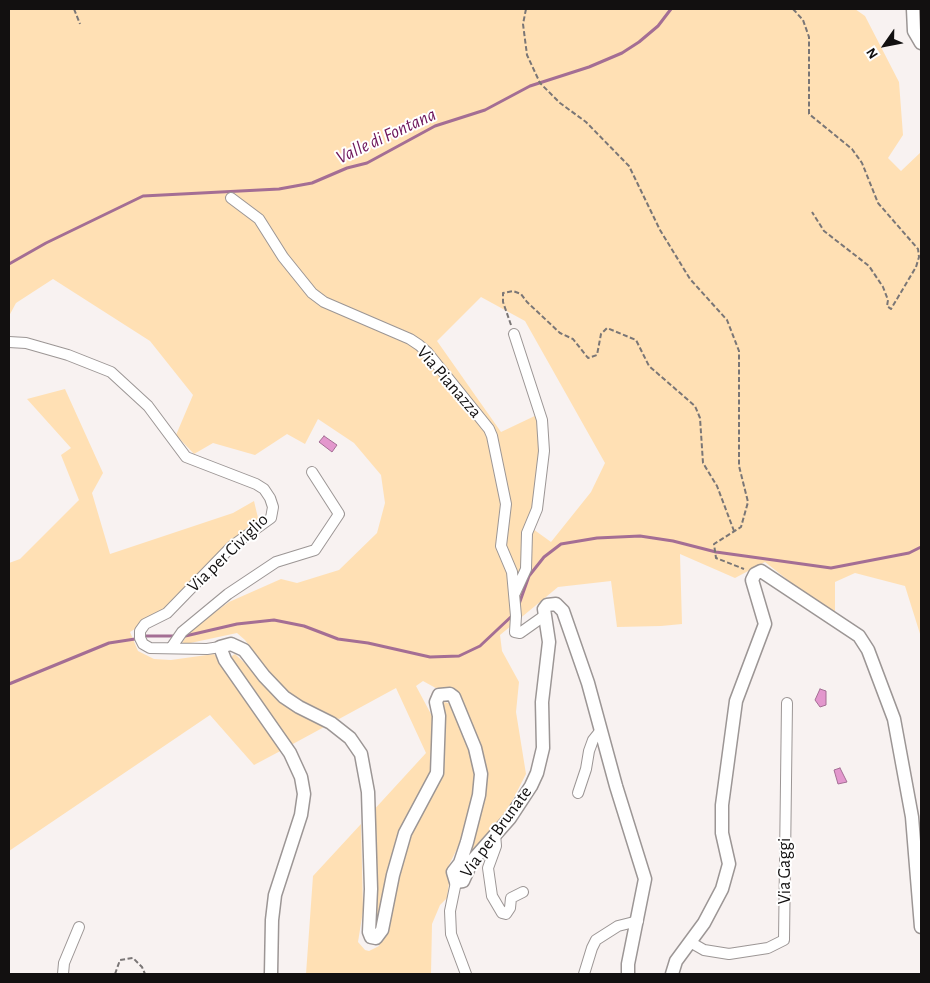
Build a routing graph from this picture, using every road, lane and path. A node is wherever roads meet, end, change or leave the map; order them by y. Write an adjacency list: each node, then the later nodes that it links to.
1 (74, 9): 5 (path)
2 (526, 9): 12 (path)
3 (793, 9): 8 (path)
4 (913, 9): 6 (street)
5 (80, 24)
6 (921, 43)
7 (231, 198): 14 (street, Via Pianazza)
8 (812, 212)
9 (514, 334): 12 (path); 14 (street, Via Pianazza)
10 (9, 342): 16 (street, Via per Civiglio)
11 (312, 472): 16 (street)
12 (734, 531): 13 (path)
13 (752, 580): 26 (street); 27 (street)
14 (515, 594): 15 (street, Via Pianazza)
15 (544, 616): 19 (street); 21 (street, Via per Brunate)
16 (171, 648): 17 (street, Via per Civiglio)
17 (220, 648): 22 (street, Via per Brunate); 31 (street)
18 (787, 703): 27 (street, Via Gaggi)
19 (601, 730): 20 (street); 24 (street)
20 (578, 793)
21 (495, 834): 22 (street, Via per Brunate); 23 (street)
22 (456, 882): 32 (street)
23 (523, 892)
24 (638, 921): 33 (street); 34 (street)
25 (79, 927): 28 (street)
26 (921, 927)
27 (690, 942): 35 (street)
28 (63, 974)
29 (115, 974): 30 (path)
30 (145, 974)
31 (272, 974)
32 (466, 974)
33 (584, 974)
34 (628, 974)
35 (672, 974)

